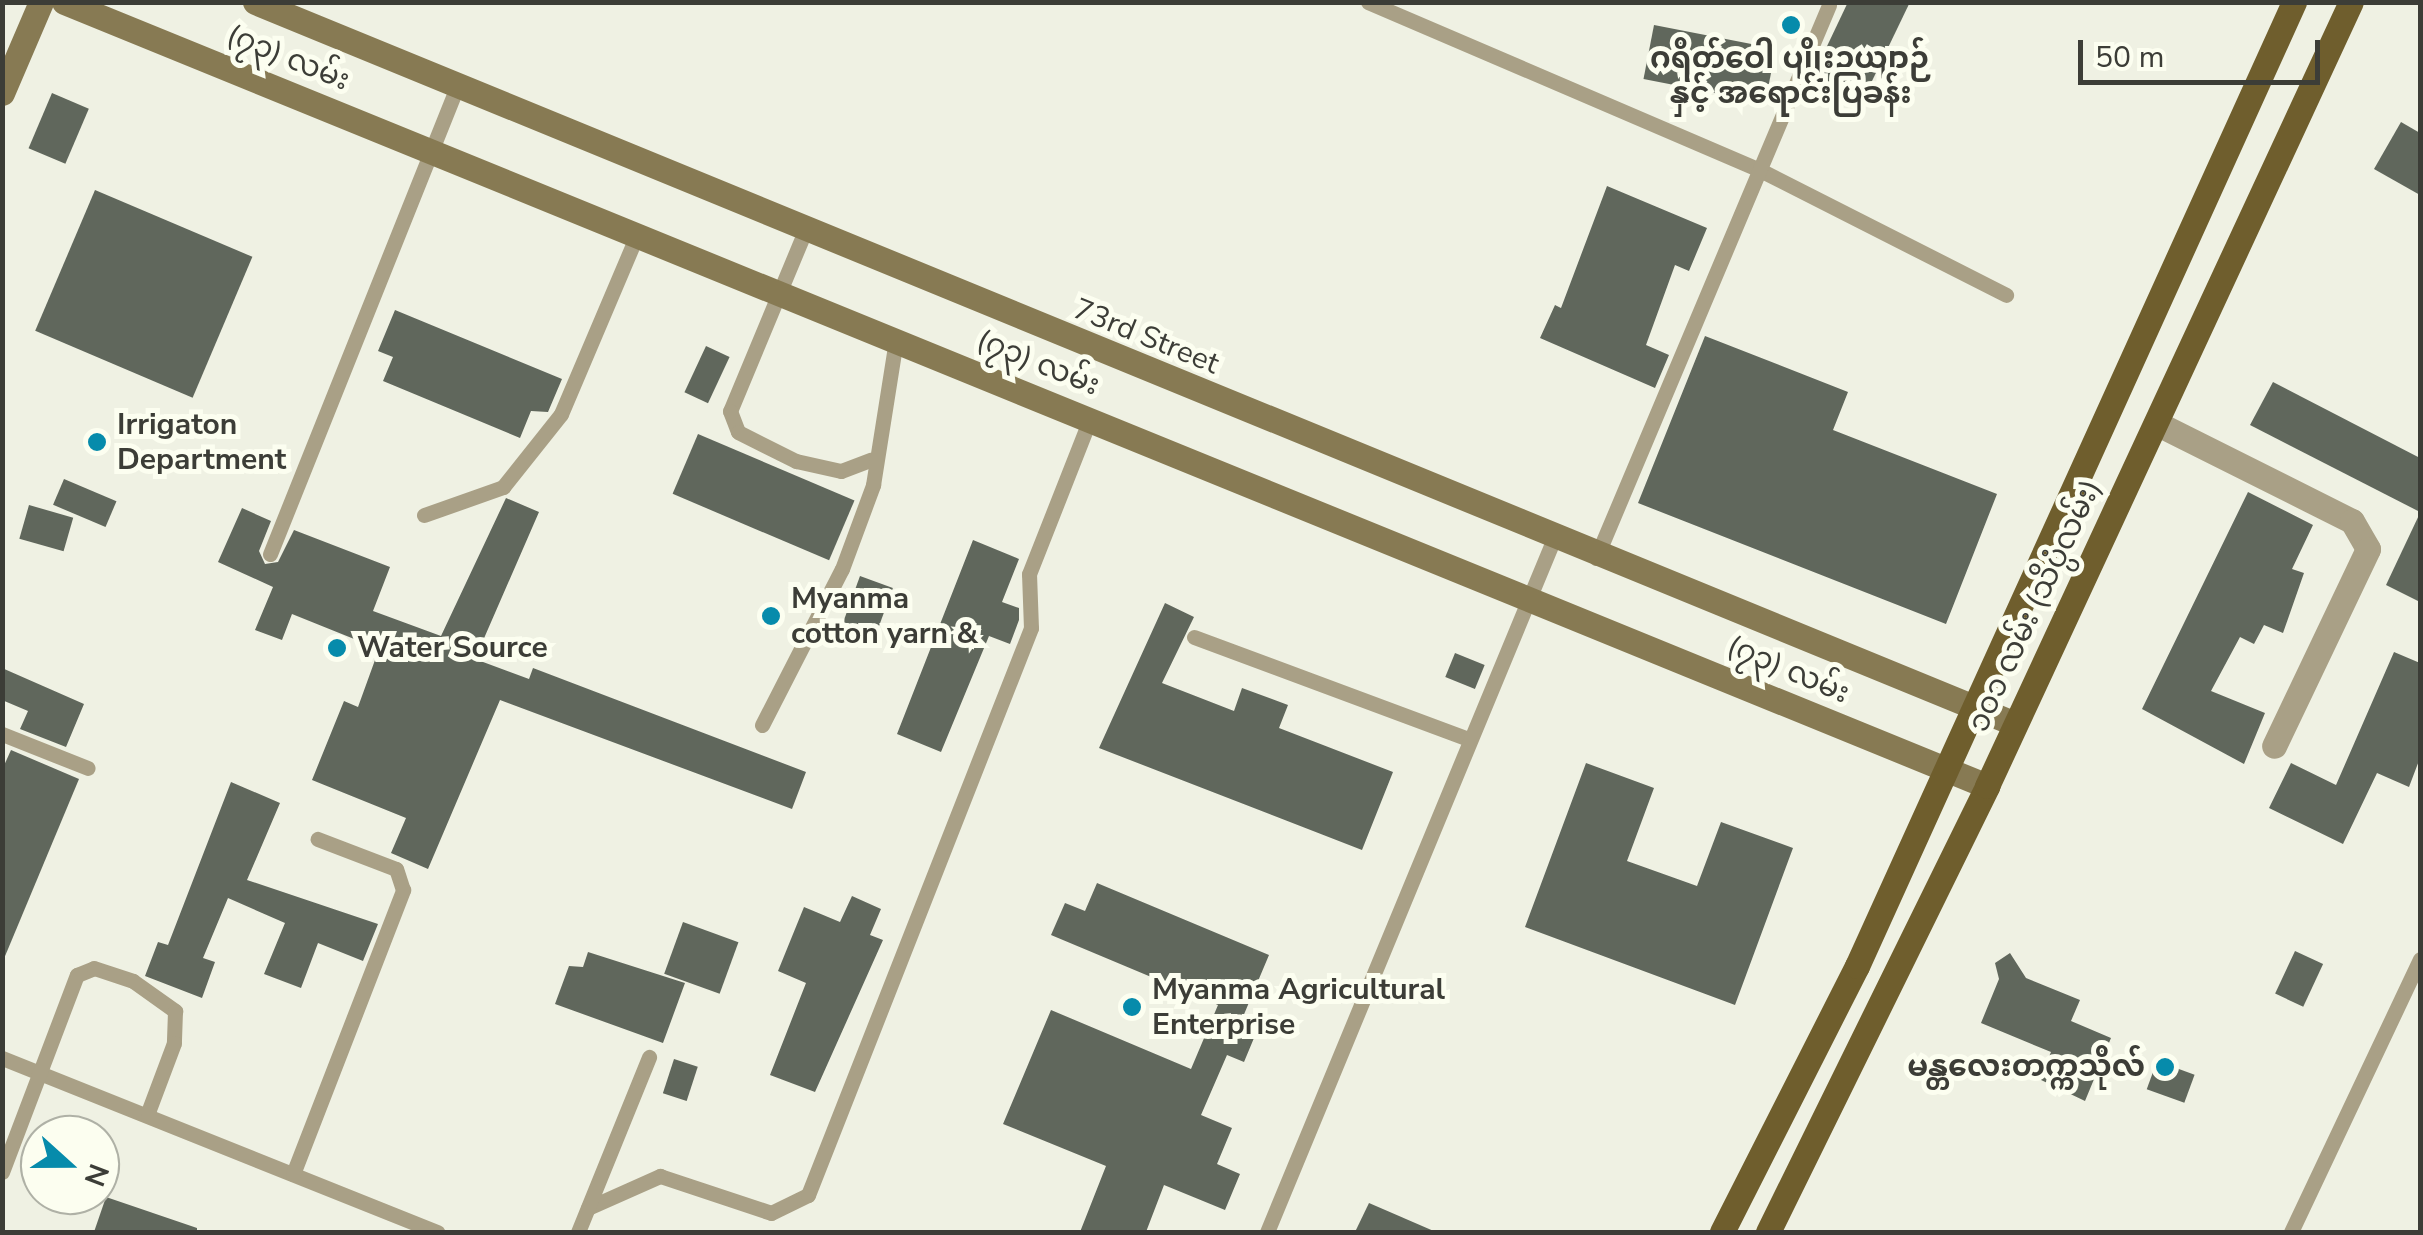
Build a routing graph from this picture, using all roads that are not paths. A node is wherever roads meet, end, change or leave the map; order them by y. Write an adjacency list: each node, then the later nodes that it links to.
1 (40, 2): 9 (main road)
2 (64, 2): 10 (main road, (၇၃) လမ်း)
3 (255, 2): 8 (main road, 73rd Street)
4 (1368, 2): 11 (lane)
5 (2294, 2): 26 (main road, ၁၀၁ လမ်း (သိပ္ပံလမ်း))
6 (2350, 2): 18 (main road, ၁၀၁ လမ်း (သိပ္ပံလမ်း))
7 (1829, 6): 11 (lane)
8 (458, 87): 10 (lane); 12 (main road, 73rd Street)
9 (2, 93)
10 (431, 152): 13 (main road, (၇၃) လမ်း); 22 (lane)
11 (1760, 170): 15 (lane); 23 (lane)
12 (804, 231): 14 (lane); 21 (main road, 73rd Street)
13 (637, 235): 14 (main road, (၇၃) လမ်း); 20 (lane)
14 (779, 293): 16 (main road, (၇၃) လမ်း); 19 (lane)
15 (2006, 295)
16 (896, 340): 17 (main road, (၇၃) လမ်း); 19 (lane)
17 (1090, 419): 24 (main road, (၇၃) လမ်း); 43 (lane)
18 (2156, 423): 27 (main road, ၁၀၁ လမ်း (သိပ္ပံလမ်း)); 31 (street)
19 (870, 460): 28 (lane)
20 (424, 515)
21 (1553, 541): 23 (main road, 73rd Street); 24 (lane)
22 (270, 554)
23 (1596, 558): 26 (main road, 73rd Street)
24 (1527, 596): 30 (lane); 33 (main road, (၇၃) လမ်း)
25 (1194, 638): 30 (lane)
26 (1975, 710): 27 (main road, 73rd Street); 33 (main road, ၁၀၁ လမ်း (သိပ္ပံလမ်း))
27 (2015, 724): 34 (main road, ၁၀၁ လမ်း (သိပ္ပံလမ်း))
28 (762, 725)
29 (2, 734): 32 (lane)
30 (1468, 740): 46 (lane)
31 (2274, 746)
32 (88, 768)
33 (1947, 772): 34 (main road, (၇၃) လမ်း); 47 (main road, ၁၀၁ လမ်း (သိပ္ပံလမ်း))
34 (1987, 786): 48 (main road, ၁၀၁ လမ်း (သိပ္ပံလမ်း))
35 (318, 839): 42 (lane)
36 (2420, 958): 49 (lane)
37 (650, 1056): 43 (lane)
38 (2, 1058): 39 (lane)
39 (43, 1074): 40 (lane); 40 (lane); 41 (lane)
40 (148, 1112): 42 (lane)
41 (2, 1172)
42 (293, 1174): 44 (lane)
43 (588, 1208): 45 (lane)
44 (437, 1232)
45 (578, 1232)
46 (1267, 1232)
47 (1722, 1232)
48 (1768, 1232)
49 (2291, 1232)

